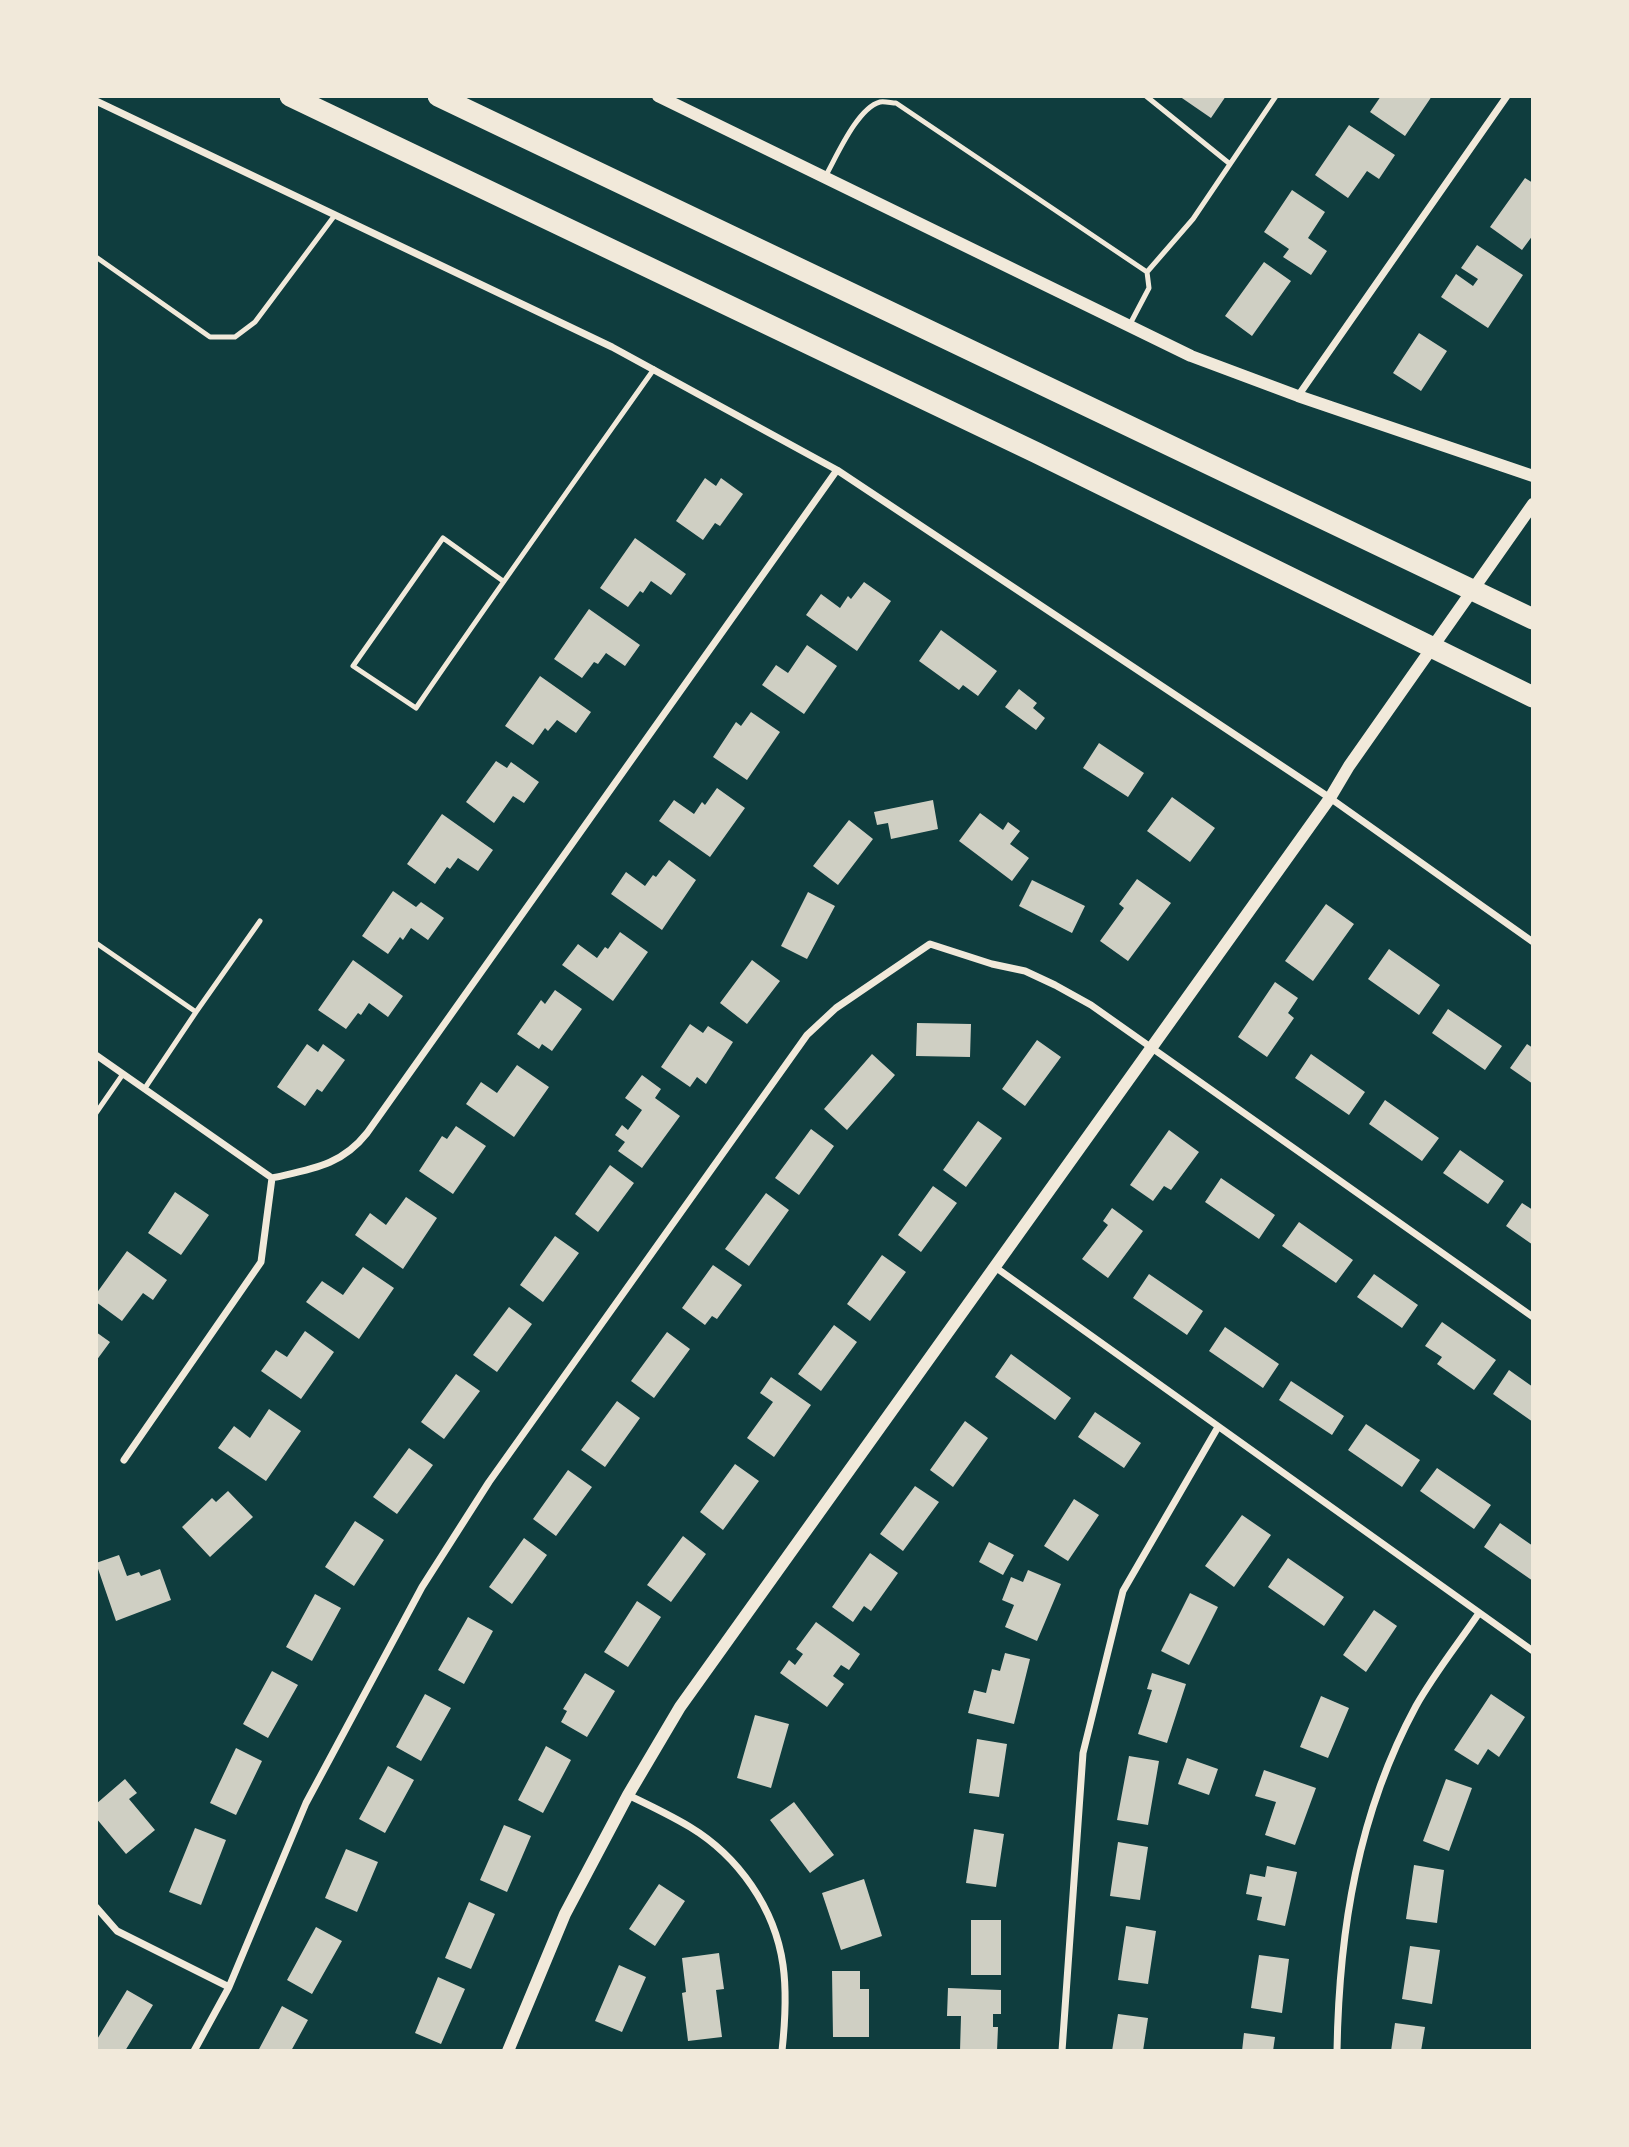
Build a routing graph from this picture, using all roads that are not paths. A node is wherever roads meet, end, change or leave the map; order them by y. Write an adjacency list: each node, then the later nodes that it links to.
1 (290, 96): 22 (highway)
2 (438, 96): 21 (highway)
3 (657, 96): 10 (street)
4 (1146, 96): 9 (lane)
5 (1276, 96): 9 (lane)
6 (1507, 96): 16 (street)
7 (882, 99): 10 (lane); 13 (lane)
8 (96, 101): 11 (street)
9 (1230, 164): 13 (lane)
10 (825, 178): 14 (street)
11 (335, 215): 12 (lane); 15 (street)
12 (96, 257)
13 (1147, 272): 14 (lane)
14 (1129, 326): 16 (street)
15 (654, 369): 17 (street); 20 (lane)
16 (1298, 396): 18 (street)
17 (837, 470): 23 (street); 33 (street)
18 (1533, 476)
19 (1533, 504): 23 (street)
20 (503, 581): 20 (lane)
21 (1533, 619)
22 (1533, 697)
23 (1331, 798): 26 (street); 28 (street)
24 (260, 922): 27 (lane)
25 (96, 943): 27 (lane)
26 (1533, 943)
27 (195, 1012): 31 (lane)
28 (1152, 1048): 34 (street); 35 (street); 42 (street)
29 (96, 1055): 30 (street)
30 (123, 1074): 31 (street); 32 (lane)
31 (145, 1088): 33 (street)
32 (96, 1113)
33 (272, 1178): 37 (street)
34 (995, 1267): 36 (street); 40 (street)
35 (1533, 1317)
36 (1218, 1427): 38 (street); 46 (street)
37 (124, 1460)
38 (1479, 1613): 39 (street); 47 (street)
39 (1533, 1651)
40 (628, 1795): 44 (street); 45 (street)
41 (96, 1907): 42 (street)
42 (229, 1987): 43 (street)
43 (194, 2051)
44 (508, 2051)
45 (782, 2051)
46 (1062, 2051)
47 (1336, 2051)

